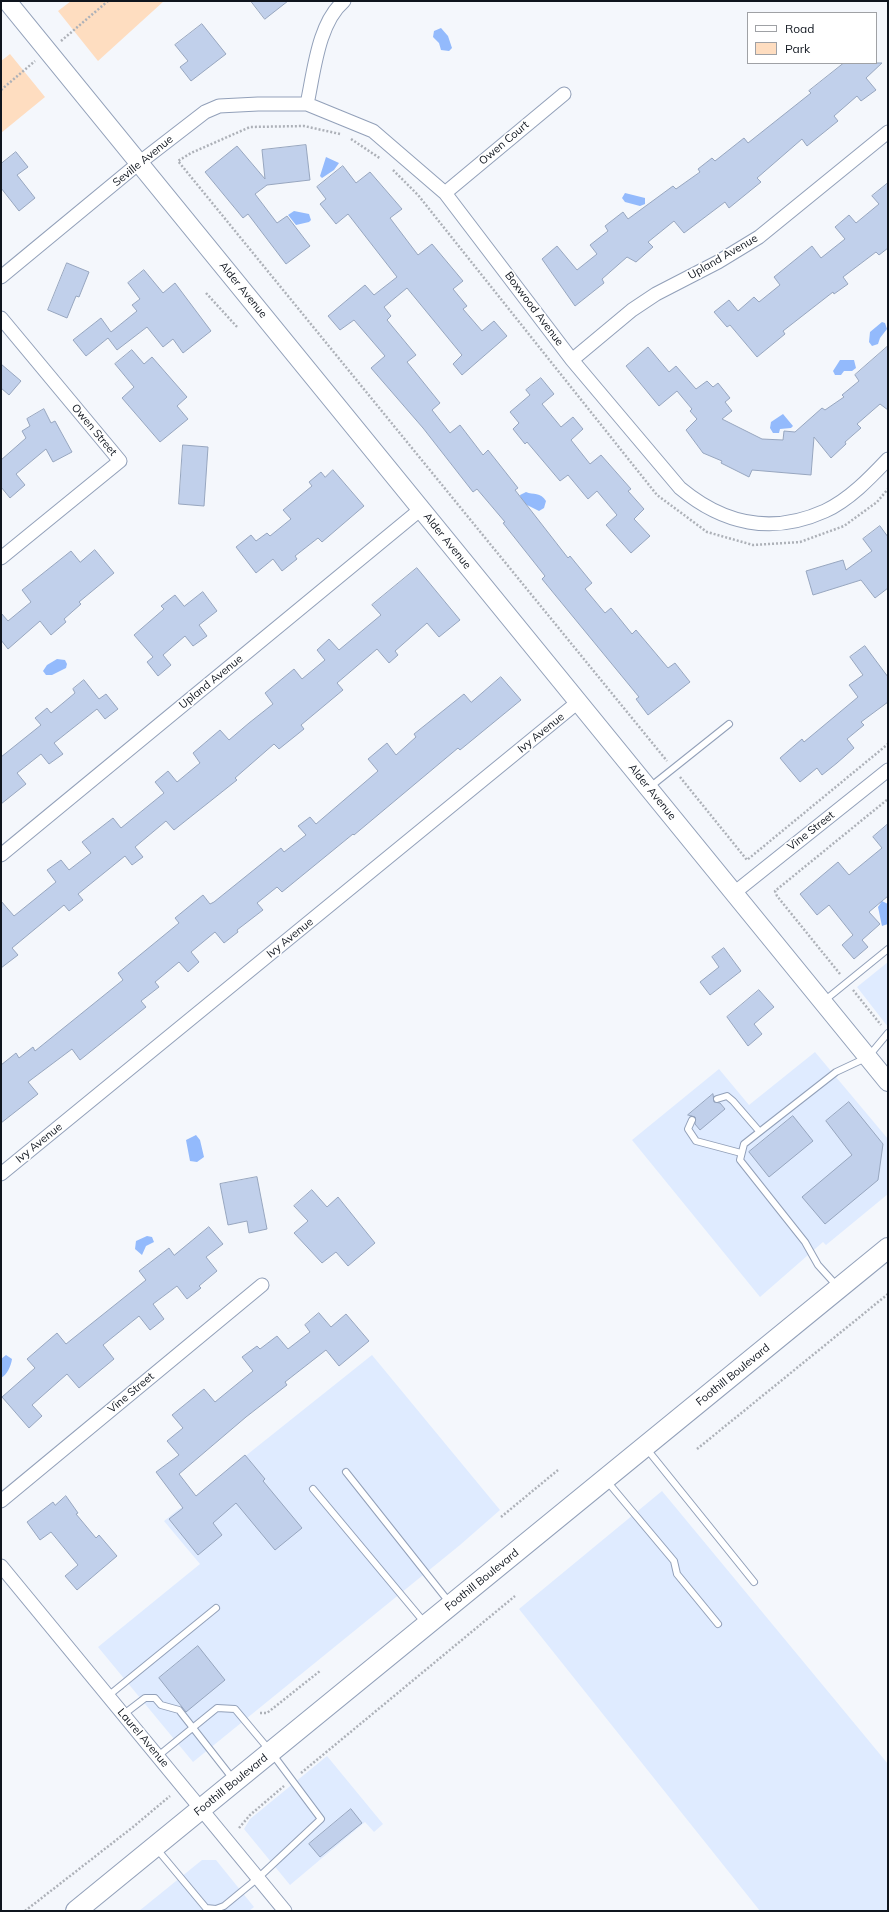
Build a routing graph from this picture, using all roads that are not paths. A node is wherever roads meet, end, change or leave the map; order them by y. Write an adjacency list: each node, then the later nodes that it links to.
1 (7, 1): 6 (main road, Alder Avenue)
2 (344, 1): 4 (street)
3 (564, 94): 7 (street, Owen Court)
4 (308, 104): 6 (street, Seville Avenue); 7 (street, Boxwood Avenue)
5 (888, 132): 10 (street, Upland Avenue)
6 (139, 163): 8 (street, Seville Avenue); 12 (main road, Alder Avenue)
7 (445, 193): 10 (street, Boxwood Avenue)
8 (1, 277)
9 (1, 318): 13 (street, Owen Street)
10 (572, 360): 11 (street, Boxwood Avenue)
11 (888, 459)
12 (421, 509): 14 (main road, Alder Avenue); 18 (street, Upland Avenue)
13 (1, 558)
14 (578, 702): 17 (main road, Alder Avenue); 29 (street, Ivy Avenue)
15 (729, 724): 17 (lane)
16 (888, 770): 19 (street, Vine Street)
17 (648, 788): 19 (main road, Alder Avenue)
18 (1, 855)
19 (734, 892): 21 (main road, Alder Avenue)
20 (888, 949): 21 (lane)
21 (823, 1002): 23 (main road, Alder Avenue)
22 (888, 1034): 23 (lane)
23 (868, 1057): 24 (main road, Alder Avenue); 27 (lane)
24 (888, 1082)
25 (717, 1099): 27 (lane)
26 (692, 1120): 28 (lane)
27 (760, 1132): 28 (lane)
28 (741, 1153): 32 (lane)
29 (1, 1174)
30 (888, 1248): 32 (main road, Foothill Boulevard)
31 (262, 1285): 37 (street, Vine Street)
32 (839, 1288): 33 (main road, Foothill Boulevard)
33 (645, 1447): 35 (main road, Foothill Boulevard); 39 (lane)
34 (346, 1472): 40 (lane)
35 (605, 1479): 40 (main road, Foothill Boulevard); 42 (lane)
36 (313, 1490): 43 (lane)
37 (1, 1500)
38 (1, 1566): 44 (street, Laurel Avenue)
39 (754, 1582)
40 (452, 1605): 43 (main road, Foothill Boulevard)
41 (216, 1608): 44 (lane)
42 (718, 1624)
43 (427, 1625): 47 (main road, Foothill Boulevard)
44 (108, 1696): 45 (street, Laurel Avenue)
45 (124, 1714): 46 (lane); 48 (street, Laurel Avenue)
46 (193, 1728): 47 (lane); 48 (lane); 49 (lane)
47 (271, 1752): 49 (main road, Foothill Boulevard); 52 (lane)
48 (158, 1756): 50 (street, Laurel Avenue)
49 (236, 1781): 50 (main road, Foothill Boulevard)
50 (202, 1809): 51 (main road, Foothill Boulevard); 52 (street, Laurel Avenue)
51 (155, 1847): 52 (lane); 53 (main road, Foothill Boulevard)
52 (258, 1878): 54 (street, Laurel Avenue)
53 (76, 1911)
54 (285, 1911)

